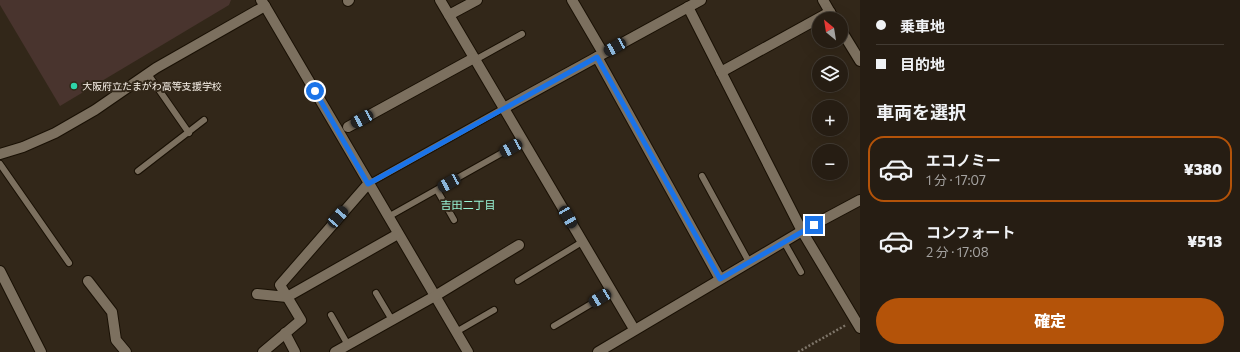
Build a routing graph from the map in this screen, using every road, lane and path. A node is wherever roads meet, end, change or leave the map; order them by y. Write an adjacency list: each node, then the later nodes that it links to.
1 (440, 0): 9 (street)
2 (477, 0): 9 (street)
3 (572, 0): 13 (street)
4 (701, 0): 7 (street)
5 (823, 0): 8 (street)
6 (263, 3): 17 (street); 27 (street)
7 (688, 7): 13 (street); 16 (street)
8 (830, 12)
9 (449, 15): 14 (street)
10 (812, 26): 16 (street)
11 (522, 34): 14 (lane)
12 (848, 41): 15 (street)
13 (600, 55): 18 (street); 41 (street)
14 (475, 59): 18 (street); 20 (street)
15 (860, 61)
16 (721, 72): 32 (street)
17 (148, 74): 21 (lane); 23 (street)
18 (504, 108): 22 (street); 27 (lane)
19 (204, 120): 21 (lane)
20 (348, 127)
21 (189, 133): 25 (lane)
22 (523, 141): 28 (lane); 34 (street)
23 (0, 154)
24 (0, 164): 38 (lane)
25 (138, 171)
26 (702, 176): 37 (lane)
27 (368, 184): 30 (street); 48 (street)
28 (437, 190): 30 (lane); 31 (lane)
29 (860, 200): 32 (street)
30 (388, 217): 33 (street)
31 (454, 220)
32 (802, 231): 35 (street); 52 (street)
33 (398, 234): 47 (street); 48 (street)
34 (582, 242): 43 (lane); 44 (street)
35 (784, 242): 37 (street); 40 (lane)
36 (519, 245): 47 (street)
37 (749, 262): 41 (street)
38 (69, 263)
39 (0, 271): 59 (street)
40 (801, 272)
41 (720, 279): 54 (street)
42 (88, 280): 60 (street)
43 (518, 281)
44 (611, 292): 53 (lane); 54 (street)
45 (376, 293): 51 (lane)
46 (257, 294): 48 (street)
47 (435, 296): 51 (street); 55 (street)
48 (287, 297): 56 (street)
49 (494, 310): 55 (lane)
50 (331, 315): 57 (lane)
51 (392, 320): 57 (street)
52 (858, 323): 66 (path)
53 (554, 326)
54 (634, 329): 58 (street)
55 (456, 332): 64 (street)
56 (285, 333): 61 (street); 62 (street)
57 (348, 345): 63 (street)
58 (613, 348): 65 (street)
59 (41, 352)
60 (126, 352)
61 (263, 352)
62 (295, 352)
63 (335, 352)
64 (468, 352)
65 (598, 352)
66 (798, 352)

